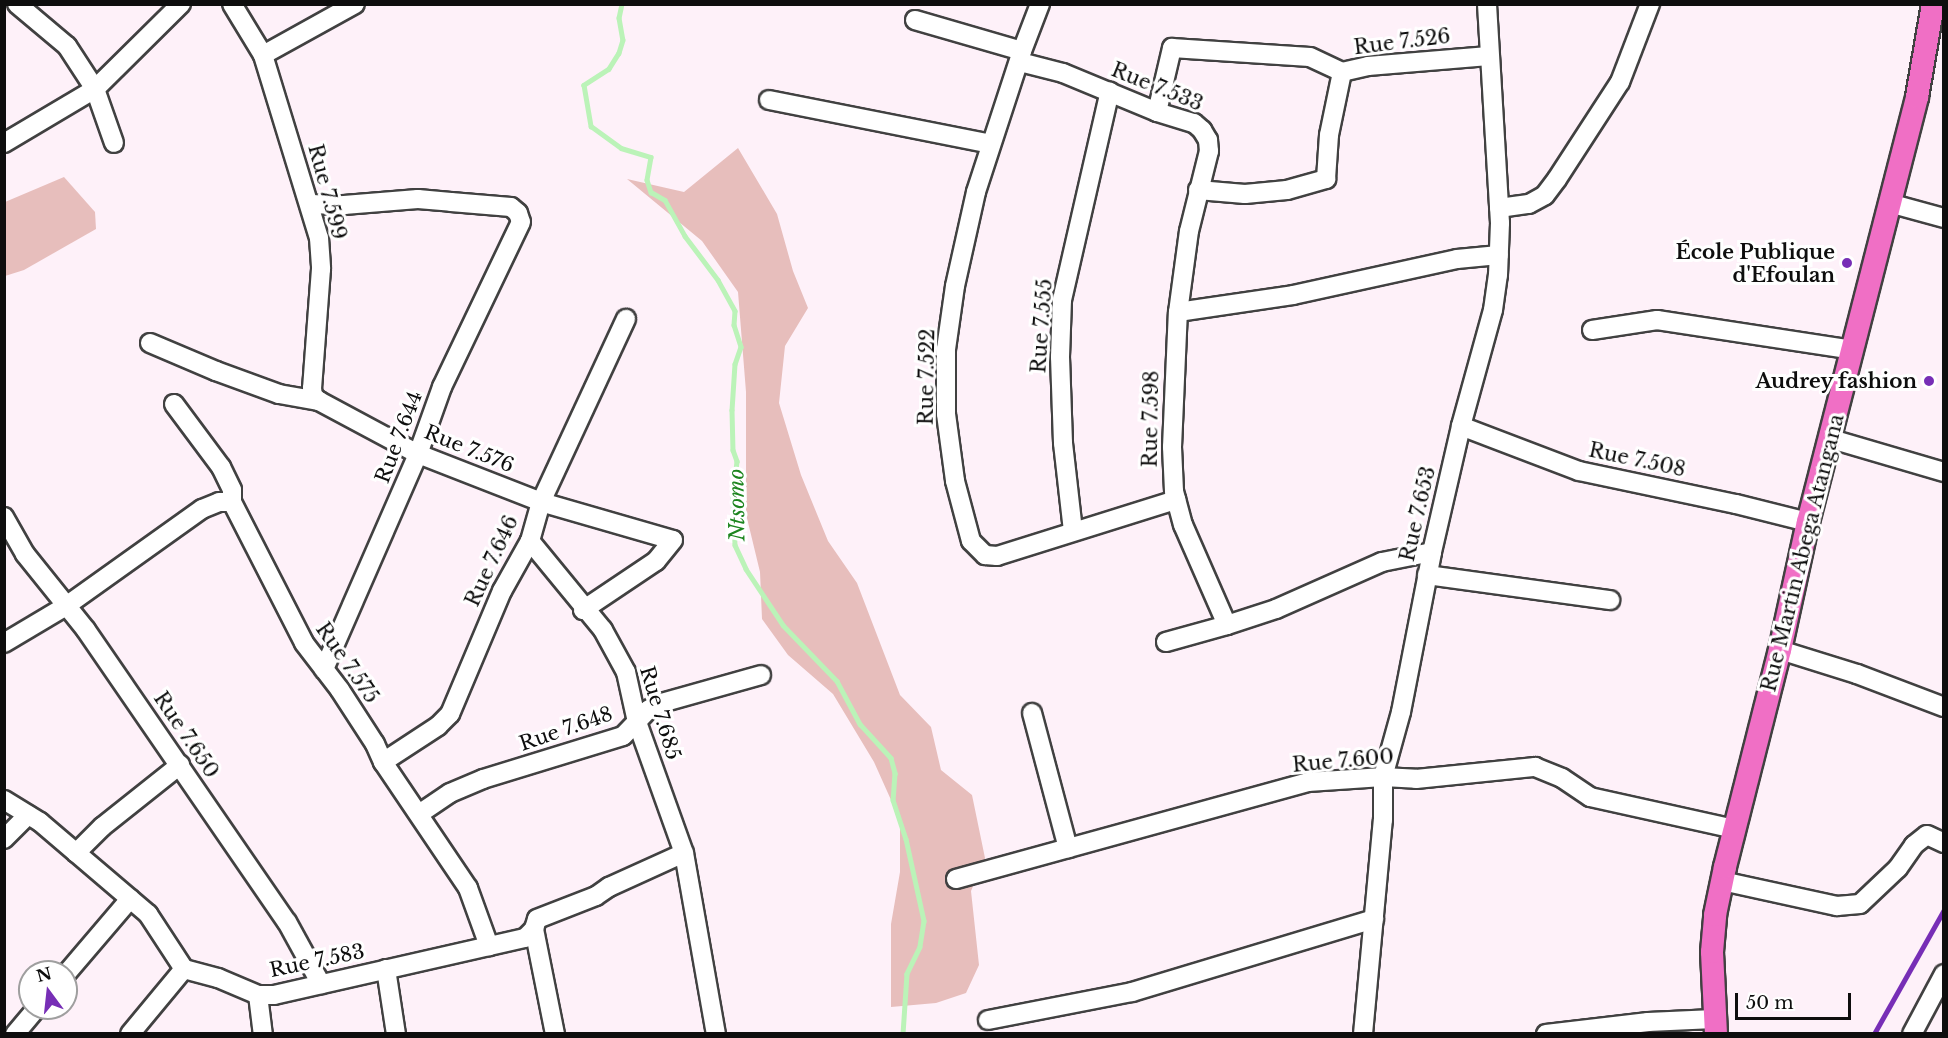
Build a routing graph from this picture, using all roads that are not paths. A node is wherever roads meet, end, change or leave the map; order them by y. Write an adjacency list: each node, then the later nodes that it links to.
1 (17, 4): 14 (street)
2 (182, 4): 14 (street)
3 (232, 4): 10 (street, Rue 7.599)
4 (355, 4): 10 (street)
5 (1040, 4): 11 (street, Rue 7.522)
6 (1487, 4): 12 (street, Rue 7.653)
7 (1650, 4): 24 (street)
8 (1933, 4): 22 (main road, Rue Martin Abega Atangana)
9 (915, 20): 11 (street, Rue 7.533)
10 (263, 55): 23 (street, Rue 7.599)
11 (1021, 56): 15 (street, Rue 7.533); 20 (street, Rue 7.522)
12 (1489, 56): 13 (street, Rue 7.526); 24 (street, Rue 7.653)
13 (1342, 72): 17 (street); 21 (street, Rue 7.526)
14 (95, 89): 18 (street); 19 (street)
15 (1110, 91): 17 (street, Rue 7.533); 43 (street, Rue 7.555)
16 (769, 100): 20 (street)
17 (1157, 112): 21 (street, Rue 7.533)
18 (4, 143)
19 (114, 143)
20 (992, 144): 43 (street, Rue 7.522)
21 (1198, 190): 27 (street, Rue 7.533)
22 (1889, 203): 25 (street); 31 (main road, Rue Martin Abega Atangana)
23 (309, 204): 32 (street, Rue 7.599); 36 (street, Rue 7.644)
24 (1498, 208): 26 (street, Rue 7.653)
25 (1944, 218)
26 (1499, 255): 27 (street); 34 (street, Rue 7.653)
27 (1178, 312): 38 (street, Rue 7.598)
28 (626, 320): 40 (street, Rue 7.646)
29 (1592, 330): 31 (street)
30 (150, 343): 32 (street, Rue 7.576)
31 (1853, 350): 35 (main road, Rue Martin Abega Atangana)
32 (319, 401): 36 (street, Rue 7.576)
33 (174, 404): 39 (street, Rue 7.575)
34 (1461, 426): 42 (street, Rue 7.508); 45 (street, Rue 7.653)
35 (1831, 439): 37 (street); 42 (main road, Rue Martin Abega Atangana)
36 (418, 454): 40 (street, Rue 7.576); 54 (street, Rue 7.644)
37 (1944, 472)
38 (1176, 500): 43 (street, Rue 7.522); 50 (street, Rue 7.598)
39 (232, 502): 48 (street); 54 (street, Rue 7.575)
40 (541, 502): 44 (street, Rue 7.646); 49 (street, Rue 7.576)
41 (4, 517): 48 (street, Rue 7.650)
42 (1808, 522): 53 (main road, Rue Martin Abega Atangana)
43 (1073, 531)
44 (530, 541): 49 (street, Rue 7.685); 59 (street, Rue 7.646)
45 (1432, 552): 46 (street, Rue 7.653); 50 (street)
46 (1427, 575): 47 (street); 61 (street, Rue 7.653)
47 (1610, 600)
48 (66, 606): 52 (street); 60 (street, Rue 7.650)
49 (584, 610): 58 (street, Rue 7.685)
50 (1227, 625): 51 (street)
51 (1166, 642)
52 (4, 643)
53 (1780, 650): 56 (street); 65 (main road, Rue Martin Abega Atangana)
54 (324, 669): 59 (street, Rue 7.575)
55 (761, 675): 58 (street, Rue 7.648)
56 (1944, 707)
57 (1032, 713): 68 (street)
58 (637, 722): 63 (street, Rue 7.648); 70 (street, Rue 7.685)
59 (383, 762): 63 (street, Rue 7.575)
60 (180, 765): 69 (street); 81 (street, Rue 7.650)
61 (1383, 777): 65 (street, Rue 7.600); 68 (street, Rue 7.600); 74 (street, Rue 7.653)
62 (4, 800): 64 (street)
63 (419, 814): 76 (street, Rue 7.575)
64 (28, 815): 66 (street); 69 (street)
65 (1734, 830): 72 (main road, Rue Martin Abega Atangana)
66 (4, 839)
67 (1944, 843): 72 (street)
68 (1068, 848): 71 (street, Rue 7.600)
69 (76, 853): 73 (street)
70 (684, 853): 75 (street, Rue 7.583); 91 (street, Rue 7.685)
71 (956, 879)
72 (1722, 881): 85 (main road, Rue Martin Abega Atangana)
73 (130, 899): 77 (street); 78 (street)
74 (1374, 919): 84 (street); 92 (street, Rue 7.653)
75 (534, 929): 76 (street, Rue 7.583); 90 (street)
76 (489, 946): 79 (street, Rue 7.583)
77 (78, 960)
78 (184, 969): 82 (street, Rue 7.583); 87 (street)
79 (386, 969): 81 (street, Rue 7.583); 89 (street)
80 (1944, 974): 94 (street)
81 (321, 984): 82 (street, Rue 7.583)
82 (258, 995): 88 (street)
83 (27, 1020): 86 (street)
84 (988, 1020)
85 (1715, 1026): 93 (street)
86 (15, 1034)
87 (130, 1034)
88 (263, 1034)
89 (396, 1034)
90 (555, 1034)
91 (716, 1034)
92 (1363, 1034)
93 (1546, 1034)
94 (1912, 1034)

